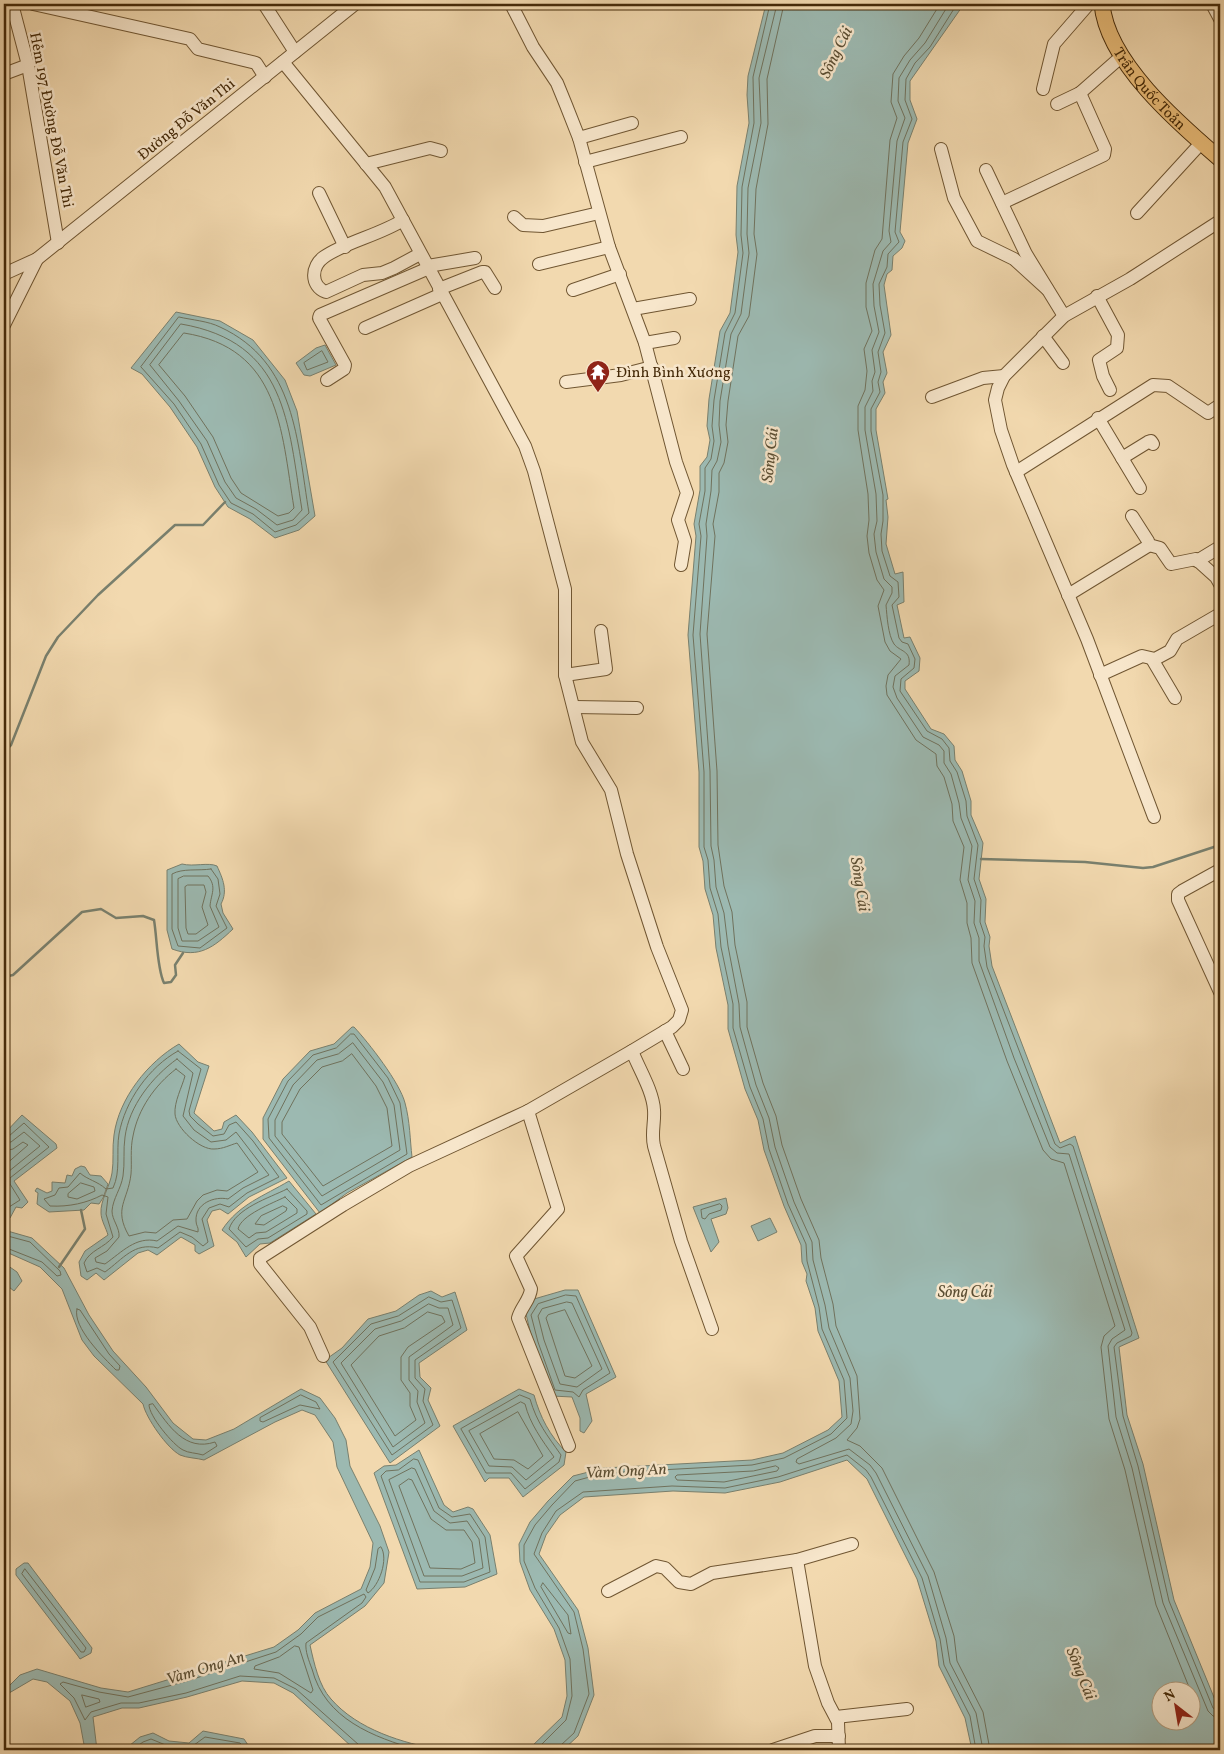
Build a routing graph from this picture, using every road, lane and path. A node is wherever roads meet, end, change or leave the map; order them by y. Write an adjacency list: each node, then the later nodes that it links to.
1 (33, 4): 16 (street)
2 (264, 4): 11 (street)
3 (355, 4): 9 (street, Đường Đỗ Văn Thi)
4 (511, 4): 22 (street)
5 (1072, 4): 8 (street)
6 (1212, 4): 10 (street)
7 (9, 5): 14 (street, Hẻm 197 Đường Đỗ Văn Thi)
8 (1097, 6): 12 (main road, Trần Quốc Toản); 17 (street)
9 (340, 8): 11 (street, Đường Đỗ Văn Thi)
10 (1220, 19)
11 (295, 52): 13 (street, Đường Đỗ Văn Thi)
12 (1122, 56): 18 (street); 23 (main road, Trần Quốc Toản)
13 (283, 62): 16 (street, Đường Đỗ Văn Thi); 28 (street)
14 (28, 65): 15 (street); 37 (street, Hẻm 197 Đường Đỗ Văn Thi)
15 (4, 74)
16 (265, 77): 37 (street, Đường Đỗ Văn Thi)
17 (1043, 89)
18 (1080, 93): 19 (street); 31 (street)
19 (1057, 104)
20 (632, 123): 22 (street)
21 (681, 137): 27 (street)
22 (579, 138): 27 (street)
23 (1202, 142): 26 (main road, Trần Quốc Toản); 33 (street)
24 (941, 149): 48 (street)
25 (441, 151): 28 (street)
26 (1220, 159)
27 (585, 162): 32 (street)
28 (366, 164): 35 (street)
29 (986, 170): 31 (street)
30 (319, 193): 39 (street)
31 (1002, 203): 48 (street)
32 (599, 213): 34 (street); 38 (street)
33 (1137, 213)
34 (514, 217)
35 (404, 220): 39 (street); 40 (street)
36 (1220, 221): 51 (street)
37 (58, 243): 42 (street, Đường Đỗ Văn Thi)
38 (609, 247): 43 (street); 46 (street)
39 (345, 248): 40 (street)
40 (420, 254): 44 (street)
41 (476, 258): 44 (street)
42 (37, 259): 45 (street, Đường Đỗ Văn Thi); 55 (street, Đường Đỗ Văn Thi)
43 (539, 264)
44 (429, 267): 50 (street); 63 (street)
45 (4, 274)
46 (620, 274): 49 (street); 53 (street)
47 (495, 288): 50 (street)
48 (1047, 289): 54 (street)
49 (573, 290)
50 (440, 291): 56 (street); 83 (street)
51 (1097, 296): 54 (street); 65 (street)
52 (690, 299): 53 (street)
53 (633, 309): 59 (street)
54 (1064, 316): 57 (street)
55 (4, 325)
56 (365, 328)
57 (1043, 336): 60 (street); 62 (street)
58 (674, 338): 59 (street)
59 (645, 343): 61 (street)
60 (1062, 363)
61 (652, 367): 64 (street); 77 (street)
62 (1004, 376): 66 (street); 71 (street)
63 (327, 380)
64 (566, 382)
65 (1110, 390)
66 (932, 398)
67 (1220, 405): 68 (street)
68 (1098, 418): 70 (street); 71 (street)
69 (1153, 444): 70 (street)
70 (1122, 458): 72 (street)
71 (1016, 472): 79 (street)
72 (1140, 488)
73 (1132, 516): 74 (street)
74 (1149, 545): 76 (street); 79 (street)
75 (1220, 547): 76 (street)
76 (1197, 560): 78 (street)
77 (681, 565)
78 (1220, 584)
79 (1068, 595): 84 (street)
80 (1220, 614): 82 (street)
81 (601, 631): 83 (street)
82 (1152, 659): 84 (street); 85 (street)
83 (565, 675): 86 (street)
84 (1100, 675): 88 (street)
85 (1175, 698)
86 (574, 707): 87 (street); 92 (street)
87 (637, 708)
88 (1154, 817)
89 (1220, 870): 90 (street)
90 (1215, 967): 91 (street)
91 (1220, 992)
92 (665, 1031): 93 (street); 94 (street)
93 (632, 1051): 95 (street); 96 (street)
94 (683, 1068)
95 (528, 1111): 97 (street); 98 (street)
96 (712, 1329)
97 (323, 1356)
98 (569, 1446)
99 (852, 1544): 100 (street)
100 (797, 1560): 101 (street); 103 (street)
101 (608, 1591)
102 (906, 1709): 103 (street)
103 (836, 1717): 104 (street)
104 (839, 1736): 105 (street); 106 (street)
105 (774, 1750)
106 (839, 1750)

